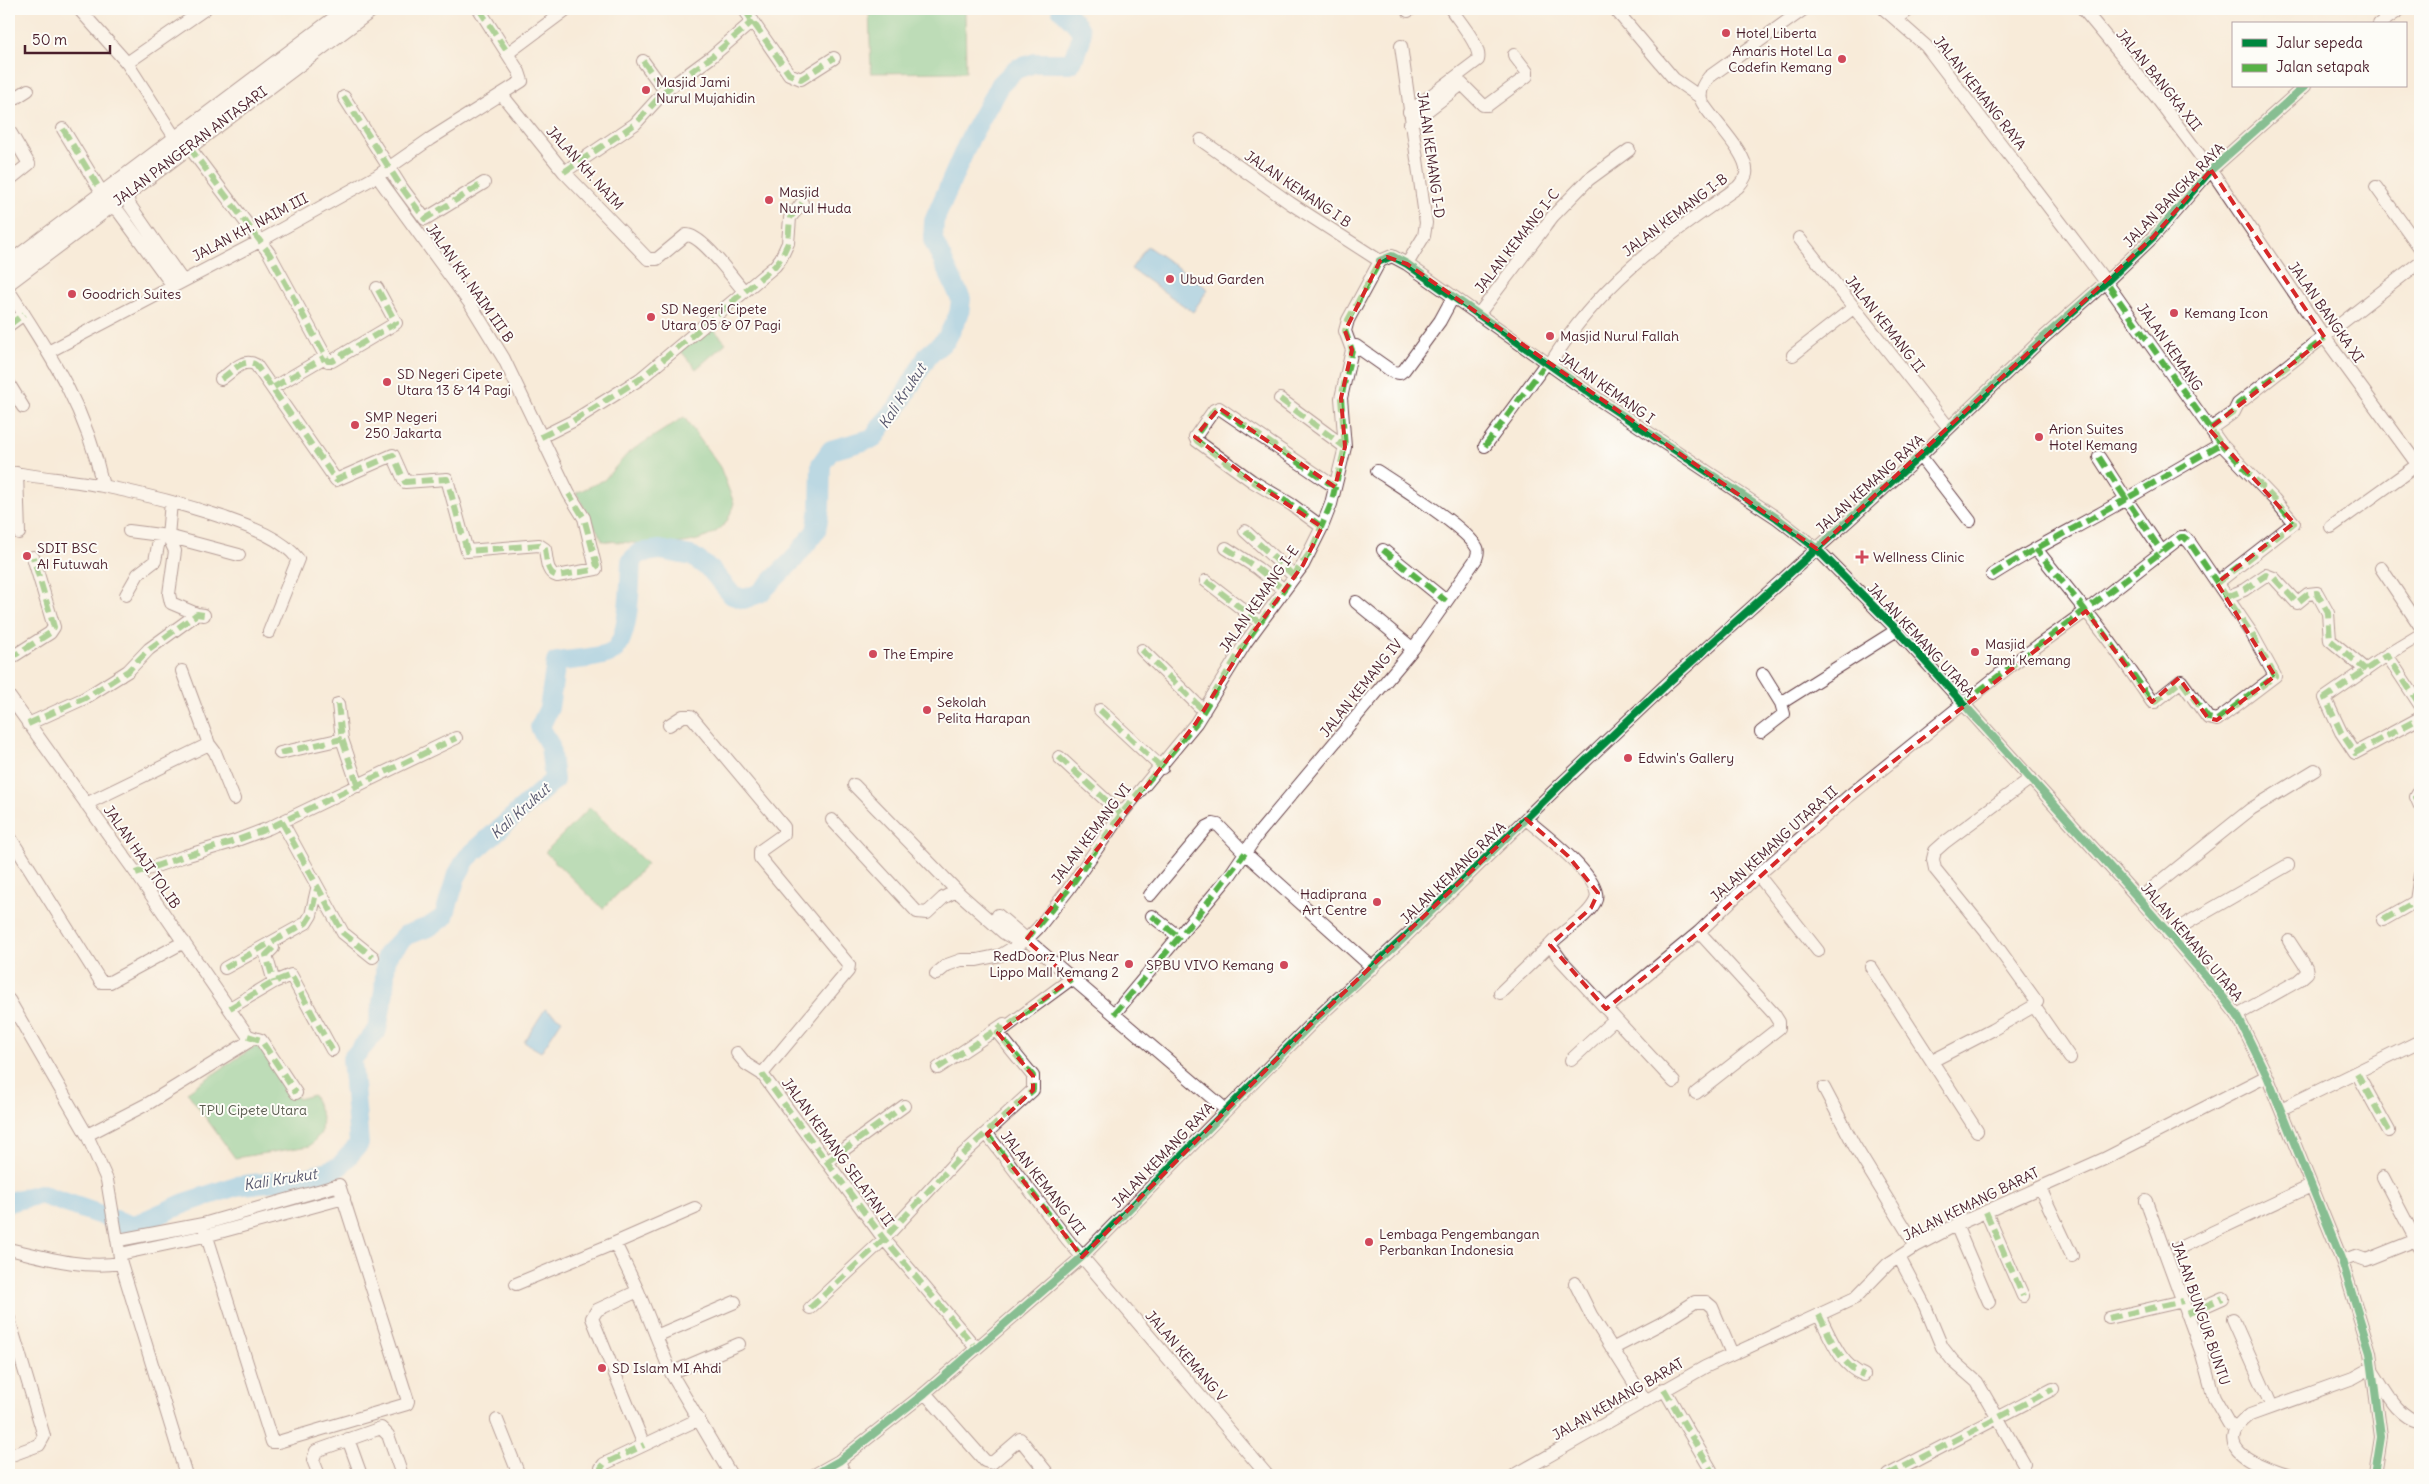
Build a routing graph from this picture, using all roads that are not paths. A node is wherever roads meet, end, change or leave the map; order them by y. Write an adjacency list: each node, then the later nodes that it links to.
1 (79, 9): 25 (street)
2 (205, 9): 25 (street)
3 (338, 9): 36 (main road, JALAN PANGERAN ANTASARI)
4 (348, 9): 57 (main road)
5 (362, 9): 59 (main road)
6 (372, 9): 38 (main road, JALAN PANGERAN ANTASARI)
7 (480, 9): 21 (street)
8 (567, 9): 21 (street)
9 (744, 9): 18 (street)
10 (1451, 9): 33 (street)
11 (1615, 9): 30 (street)
12 (1804, 9): 30 (street)
13 (1884, 9): 17 (street, JALAN KEMANG RAYA)
14 (1910, 9): 17 (street)
15 (2083, 9): 41 (street, JALAN BANGKA XII)
16 (2399, 9): 19 (street)
17 (1897, 19): 61 (street, JALAN KEMANG RAYA)
18 (753, 21): 23 (street); 28 (street)
19 (2382, 22)
20 (1401, 46): 33 (street, JALAN KEMANG I-D)
21 (508, 53): 29 (street, JALAN KH. NAIM III)
22 (1514, 55): 33 (street)
23 (834, 58)
24 (643, 61): 28 (street)
25 (127, 63): 36 (street)
26 (2303, 88): 41 (street, JALAN BANGKA RAYA)
27 (28, 90): 32 (street)
28 (665, 91): 42 (street)
29 (502, 95): 40 (street, JALAN KH. NAIM III); 42 (street, JALAN KH. NAIM)
30 (1700, 97): 76 (street, JALAN KEMANG I-B)
31 (344, 98): 40 (street)
32 (9, 102)
33 (1410, 118): 58 (street, JALAN KEMANG I-D)
34 (64, 128): 47 (street)
35 (9, 130): 44 (street)
36 (172, 133): 47 (main road, JALAN PANGERAN ANTASARI)
37 (1200, 140): 55 (street, JALAN KEMANG I B)
38 (189, 147): 48 (main road, JALAN PANGERAN ANTASARI); 52 (street)
39 (1629, 150): 69 (street, JALAN KEMANG I-C)
40 (389, 167): 43 (street, JALAN KH. NAIM III); 45 (street)
41 (2211, 170): 61 (street, JALAN BANGKA RAYA); 71 (street, JALAN BANGKA XI)
42 (564, 172): 65 (street, JALAN KH. NAIM)
43 (377, 176): 52 (street, JALAN KH. NAIM III); 84 (street, JALAN KH. NAIM III B)
44 (9, 180)
45 (484, 183)
46 (2376, 187): 53 (street)
47 (99, 188): 54 (main road, JALAN PANGERAN ANTASARI)
48 (127, 194): 50 (main road, JALAN PANGERAN ANTASARI); 62 (street)
49 (802, 203): 65 (street)
50 (111, 206): 60 (main road, JALAN PANGERAN ANTASARI); 62 (street)
51 (1799, 238): 67 (street, JALAN KEMANG II)
52 (260, 241): 62 (street, JALAN KH. NAIM III); 75 (street)
53 (2420, 248)
54 (9, 256)
55 (1380, 261): 58 (street, JALAN KEMANG I); 87 (street, JALAN KEMANG I-E)
56 (2420, 262): 71 (street)
57 (9, 264)
58 (1407, 264): 66 (street, JALAN KEMANG I)
59 (9, 275)
60 (9, 282)
61 (2106, 282): 82 (street, JALAN KEMANG RAYA); 83 (street, JALAN KEMANG)
62 (178, 283): 73 (street, JALAN KH. NAIM III)
63 (377, 288): 75 (street)
64 (9, 291): 68 (street)
65 (744, 291): 84 (street)
66 (1453, 297): 69 (street, JALAN KEMANG I); 72 (street)
67 (1853, 308): 74 (street); 82 (street, JALAN KEMANG II)
68 (24, 314): 70 (street); 73 (street)
69 (1478, 315): 76 (street, JALAN KEMANG I)
70 (9, 324)
71 (2325, 338): 83 (street); 90 (street, JALAN BANGKA XI)
72 (1356, 346)
73 (48, 352): 93 (street)
74 (1793, 355)
75 (325, 357): 79 (street)
76 (1549, 363): 86 (street); 105 (street, JALAN KEMANG I)
77 (221, 379): 79 (street)
78 (9, 384): 81 (street)
79 (274, 388): 84 (street, JALAN KH. NAIM III B)
80 (1280, 399): 87 (street)
81 (23, 407)
82 (1949, 428): 88 (street, JALAN KEMANG RAYA)
83 (2210, 429): 85 (street, JALAN KEMANG)
84 (541, 437)
85 (2221, 444): 95 (street); 115 (street, JALAN KEMANG)
86 (1485, 446)
87 (1345, 447): 94 (street, JALAN KEMANG I-E)
88 (1920, 456): 97 (street); 105 (street, JALAN KEMANG RAYA)
89 (2099, 457): 95 (street)
90 (2419, 466): 98 (street)
91 (1377, 471): 119 (street, JALAN KEMANG IV)
92 (13, 472): 93 (street); 102 (street)
93 (103, 486): 96 (street)
94 (1335, 487): 99 (street, JALAN KEMANG I-E); 99 (street)
95 (2126, 499): 106 (street); 108 (street)
96 (171, 502): 103 (street); 125 (street)
97 (1970, 521)
98 (2331, 527)
99 (1322, 528): 113 (street, JALAN KEMANG I-E)
100 (129, 531): 103 (street)
101 (1245, 531): 113 (street)
102 (19, 532)
103 (164, 535): 109 (street); 117 (street); 143 (street)
104 (1226, 548): 116 (street)
105 (1817, 549): 124 (street, JALAN KEMANG UTARA); 162 (street, JALAN KEMANG RAYA)
106 (2036, 549): 112 (street); 121 (street)
107 (1383, 550): 119 (street)
108 (2162, 552): 115 (street, JALAN KEMANG UTARA II); 121 (street, JALAN KEMANG UTARA II)
109 (239, 555)
110 (33, 557): 130 (street)
111 (2381, 568): 123 (street)
112 (1992, 575)
113 (1294, 576): 116 (street, JALAN KEMANG I-E)
114 (1206, 581): 122 (street)
115 (2217, 583): 118 (street)
116 (1284, 590): 122 (street, JALAN KEMANG I-E)
117 (126, 595)
118 (2227, 597): 121 (street); 131 (street)
119 (1446, 601): 127 (street, JALAN KEMANG IV)
120 (1356, 602): 127 (street)
121 (2086, 611): 137 (street, JALAN KEMANG UTARA II)
122 (1259, 622): 134 (street, JALAN KEMANG I-E)
123 (2420, 626)
124 (1897, 630): 136 (street); 137 (street, JALAN KEMANG UTARA)
125 (269, 632)
126 (2420, 635): 129 (street)
127 (1413, 649): 165 (street, JALAN KEMANG IV)
128 (1142, 650): 141 (street)
129 (2387, 655): 131 (street); 139 (street)
130 (9, 659)
131 (2366, 670): 142 (street)
132 (182, 671): 148 (street)
133 (1763, 674): 136 (street)
134 (1213, 695): 141 (street, JALAN KEMANG VI)
135 (9, 696): 143 (street, JALAN HAJI TOLIB)
136 (1781, 703): 145 (street)
137 (1963, 703): 153 (street, JALAN KEMANG UTARA); 169 (street, JALAN KEMANG UTARA II)
138 (338, 704): 147 (street)
139 (2420, 705)
140 (1100, 710): 151 (street)
141 (1204, 711): 151 (street, JALAN KEMANG VI)
142 (2420, 718)
143 (28, 724): 158 (street, JALAN HAJI TOLIB)
144 (669, 725): 212 (street, JALAN KEMANG SELATAN II)
145 (1761, 732)
146 (456, 738): 155 (street)
147 (342, 739): 149 (street); 155 (street)
148 (209, 744): 157 (street); 158 (street)
149 (280, 753)
150 (1059, 758): 160 (street)
151 (1162, 768): 160 (street, JALAN KEMANG VI)
152 (2315, 770): 173 (street)
153 (2031, 778): 173 (street, JALAN KEMANG UTARA); 196 (street)
154 (854, 785): 171 (street)
155 (358, 786): 163 (street)
156 (2420, 790): 159 (street)
157 (234, 799)
158 (86, 804): 167 (street, JALAN HAJI TOLIB)
159 (2420, 806)
160 (1121, 814): 181 (street, JALAN KEMANG VI)
161 (832, 820): 171 (street)
162 (1526, 820): 184 (street); 190 (street, JALAN KEMANG RAYA)
163 (282, 822): 167 (street); 170 (street)
164 (11, 839): 183 (street)
165 (1245, 853): 172 (street); 180 (street, JALAN KEMANG IV); 190 (street)
166 (2288, 865): 179 (street)
167 (136, 873): 183 (street, JALAN HAJI TOLIB)
168 (2420, 875): 174 (street)
169 (1758, 876): 178 (street, JALAN KEMANG UTARA II); 186 (street)
170 (317, 888): 187 (street); 189 (street)
171 (960, 894): 181 (street)
172 (1150, 895)
173 (2139, 899): 179 (street, JALAN KEMANG UTARA)
174 (2418, 900): 177 (street)
175 (998, 915): 181 (street)
176 (1152, 916): 180 (street)
177 (2383, 920)
178 (1699, 932): 198 (street, JALAN KEMANG UTARA II); 217 (street)
179 (2168, 934): 200 (street, JALAN KEMANG UTARA)
180 (1179, 937): 199 (street, JALAN KEMANG IV)
181 (1023, 941): 191 (street); 192 (street)
182 (2289, 941): 200 (street)
183 (184, 942): 197 (street, JALAN HAJI TOLIB)
184 (1550, 945): 194 (street); 198 (street)
185 (273, 948): 193 (street)
186 (1818, 951)
187 (373, 957)
188 (1871, 967): 209 (street)
189 (225, 968)
190 (1373, 968): 220 (street, JALAN KEMANG RAYA)
191 (936, 974)
192 (1070, 979): 199 (street); 210 (street); 223 (street)
193 (274, 982): 197 (street); 205 (street)
194 (1500, 993)
195 (9, 1000): 202 (street)
196 (2034, 1006): 207 (street); 209 (street)
197 (230, 1008): 203 (street, JALAN HAJI TOLIB)
198 (1606, 1009): 201 (street)
199 (1114, 1014): 220 (street)
200 (2237, 1015): 213 (street, JALAN KEMANG UTARA)
201 (1615, 1020): 208 (street); 214 (street)
202 (14, 1021): 224 (street)
203 (248, 1036): 216 (street); 224 (street)
204 (2420, 1041): 211 (street)
205 (332, 1050)
206 (737, 1053): 212 (street)
207 (2070, 1058)
208 (1571, 1060)
209 (1932, 1061): 221 (street)
210 (938, 1068)
211 (2357, 1073): 219 (street); 222 (street)
212 (762, 1074): 225 (street, JALAN KEMANG SELATAN II)
213 (2267, 1076): 219 (street, JALAN KEMANG UTARA); 228 (street, JALAN KEMANG BARAT)
214 (1674, 1082)
215 (1824, 1088): 239 (street)
216 (296, 1093)
217 (1696, 1093)
218 (904, 1106): 225 (street)
219 (2281, 1109): 227 (street, JALAN KEMANG UTARA)
220 (1225, 1110): 242 (street, JALAN KEMANG RAYA)
221 (1978, 1131)
222 (2389, 1131)
223 (987, 1134): 236 (street, JALAN KEMANG VII); 242 (street, JALAN KEMANG VII)
224 (87, 1135): 235 (street)
225 (827, 1162): 236 (street, JALAN KEMANG SELATAN II)
226 (2383, 1177): 238 (street)
227 (2311, 1186): 241 (street); 246 (street, JALAN KEMANG UTARA)
228 (2040, 1188): 232 (street, JALAN KEMANG BARAT); 243 (street)
229 (344, 1198): 234 (street); 234 (street); 234 (street)
230 (2146, 1201): 252 (street, JALAN BUNGUR BUNTU)
231 (695, 1208): 237 (street)
232 (1986, 1212): 233 (street, JALAN KEMANG BARAT); 250 (street)
233 (1956, 1225): 239 (street, JALAN KEMANG BARAT); 254 (street)
234 (204, 1230): 235 (street); 245 (street)
235 (119, 1239): 245 (street)
236 (884, 1239): 255 (street, JALAN KEMANG VII); 263 (street, JALAN KEMANG SELATAN II)
237 (615, 1243): 248 (street); 249 (street)
238 (2418, 1244): 246 (street)
239 (1916, 1246): 244 (street, JALAN KEMANG BARAT)
240 (9, 1249): 245 (street)
241 (2177, 1249)
242 (1082, 1256): 263 (street, JALAN KEMANG RAYA); 296 (street, JALAN KEMANG V)
243 (2072, 1256)
244 (1899, 1257): 256 (street, JALAN KEMANG BARAT); 274 (street)
245 (121, 1259): 287 (street)
246 (2342, 1261): 266 (street, JALAN KEMANG UTARA)
247 (1575, 1283): 264 (street)
248 (516, 1284)
249 (638, 1291): 261 (street); 280 (street)
250 (2023, 1296)
251 (2223, 1298): 257 (street)
252 (2183, 1301): 257 (street, JALAN BUNGUR BUNTU); 258 (street)
253 (735, 1302): 261 (street)
254 (1989, 1302)
255 (810, 1308)
256 (1819, 1314): 265 (street, JALAN KEMANG BARAT); 268 (street)
257 (2187, 1314): 278 (street, JALAN BUNGUR BUNTU)
258 (2109, 1318)
259 (9, 1319): 281 (street)
260 (2233, 1319): 273 (street)
261 (656, 1336): 267 (street)
262 (738, 1344): 267 (street)
263 (976, 1348): 271 (street, JALAN KEMANG RAYA)
264 (1612, 1349): 265 (street); 272 (street)
265 (1732, 1354): 269 (street, JALAN KEMANG BARAT)
266 (2371, 1368): 273 (street); 277 (street); 300 (street, JALAN KEMANG UTARA)
267 (671, 1373): 275 (street)
268 (1864, 1375)
269 (1664, 1389): 272 (street, JALAN KEMANG BARAT); 284 (street)
270 (2053, 1389): 274 (street)
271 (925, 1393): 282 (street, JALAN KEMANG RAYA); 295 (street)
272 (1645, 1400): 297 (street, JALAN KEMANG BARAT)
273 (2272, 1407): 278 (street)
274 (1998, 1418): 283 (street); 298 (street)
275 (698, 1419): 280 (street); 292 (street)
276 (497, 1420): 291 (street)
277 (2420, 1422)
278 (2236, 1428): 286 (street)
279 (348, 1439): 288 (street); 289 (street); 290 (street)
280 (644, 1444): 285 (street)
281 (9, 1456)
282 (839, 1461): 293 (street, JALAN KEMANG RAYA); 294 (street)
283 (2024, 1464)
284 (1711, 1470)
285 (602, 1472)
286 (2270, 1473): 299 (street)
287 (186, 1475)
288 (319, 1475)
289 (360, 1475)
290 (402, 1475)
291 (519, 1475)
292 (731, 1475)
293 (814, 1475)
294 (845, 1475)
295 (1050, 1475)
296 (1268, 1475)
297 (1515, 1475)
298 (1888, 1475)
299 (2287, 1475)
300 (2374, 1475)

